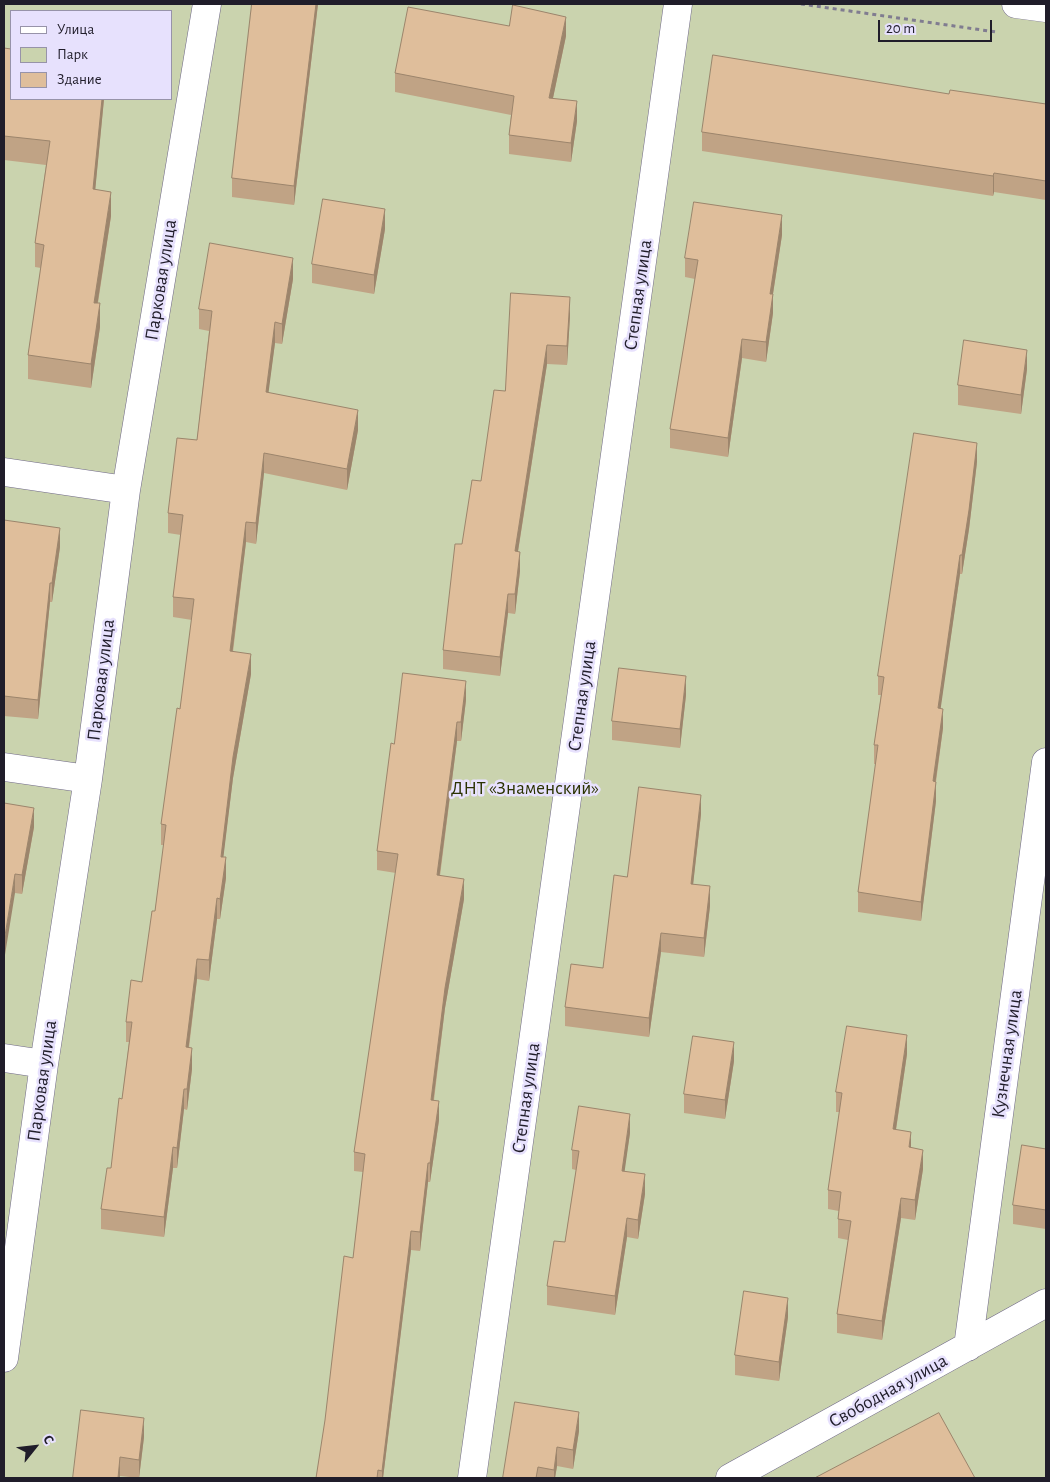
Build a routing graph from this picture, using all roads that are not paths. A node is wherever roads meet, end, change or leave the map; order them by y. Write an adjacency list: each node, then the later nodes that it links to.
1 (207, 4): 6 (street, Парковая улица)
2 (678, 4): 15 (street, Степная улица)
3 (1016, 4): 4 (street)
4 (1046, 8)
5 (4, 472): 6 (street)
6 (126, 490): 9 (street, Парковая улица)
7 (1046, 762): 13 (street, Кузнечная улица)
8 (4, 767): 9 (street)
9 (88, 780): 11 (street, Парковая улица)
10 (4, 1058): 11 (street)
11 (44, 1064): 14 (street, Парковая улица)
12 (1046, 1303): 13 (street, Свободная улица)
13 (968, 1347): 16 (street, Свободная улица)
14 (4, 1358)
15 (472, 1478)
16 (730, 1478)

